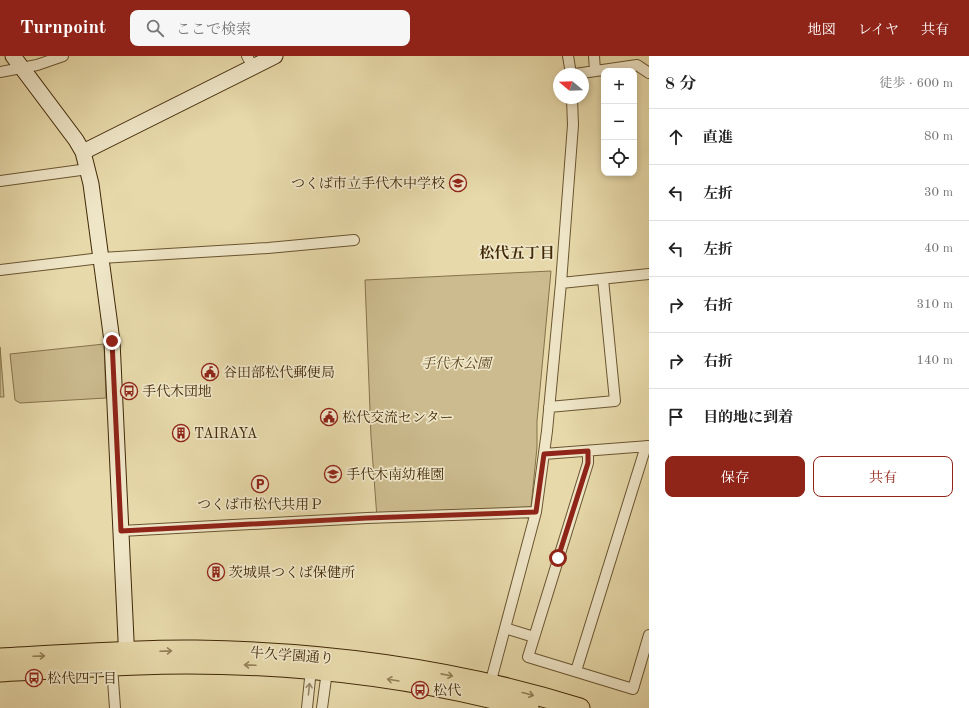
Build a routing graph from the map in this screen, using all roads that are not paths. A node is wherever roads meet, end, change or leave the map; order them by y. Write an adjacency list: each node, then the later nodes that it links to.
1 (13, 56): 7 (street)
2 (63, 56): 7 (street)
3 (275, 56): 6 (street)
4 (568, 56): 8 (street)
5 (594, 56): 9 (street)
6 (250, 61): 14 (street)
7 (22, 68): 10 (street); 14 (street)
8 (570, 68)
9 (595, 71): 11 (street); 12 (street)
10 (0, 72)
11 (589, 72)
12 (649, 73)
13 (572, 104): 22 (street)
14 (82, 152): 15 (street)
15 (88, 169): 16 (street); 18 (street)
16 (0, 181)
17 (354, 240): 18 (street)
18 (101, 258): 19 (street); 28 (street)
19 (0, 270)
20 (649, 274): 21 (street)
21 (603, 279): 22 (street); 23 (street)
22 (561, 283): 23 (street)
23 (549, 407): 26 (street)
24 (648, 446): 25 (street); 35 (street)
25 (588, 451): 26 (street); 31 (street)
26 (544, 454): 27 (street)
27 (536, 512): 28 (street); 29 (street)
28 (121, 531): 33 (street)
29 (505, 628): 31 (street); 37 (street)
30 (649, 635): 35 (street)
31 (534, 637): 35 (street)
32 (0, 658): 33 (highway, 牛久学園通り, one-way to 33)
33 (122, 661): 34 (highway, 牛久学園通り, one-way to 33); 36 (highway, 牛久学園通り); 37 (highway, 牛久学園通り, one-way to 37); 38 (street)
34 (319, 670): 37 (highway, 牛久学園通り, one-way to 34); 39 (street, one-way to 34); 40 (street)
35 (576, 671)
36 (0, 672)
37 (488, 691): 41 (highway, 牛久学園通り); 42 (highway, 牛久学園通り, one-way to 42)
38 (115, 708)
39 (307, 708)
40 (322, 708)
41 (528, 708)
42 (580, 708)

